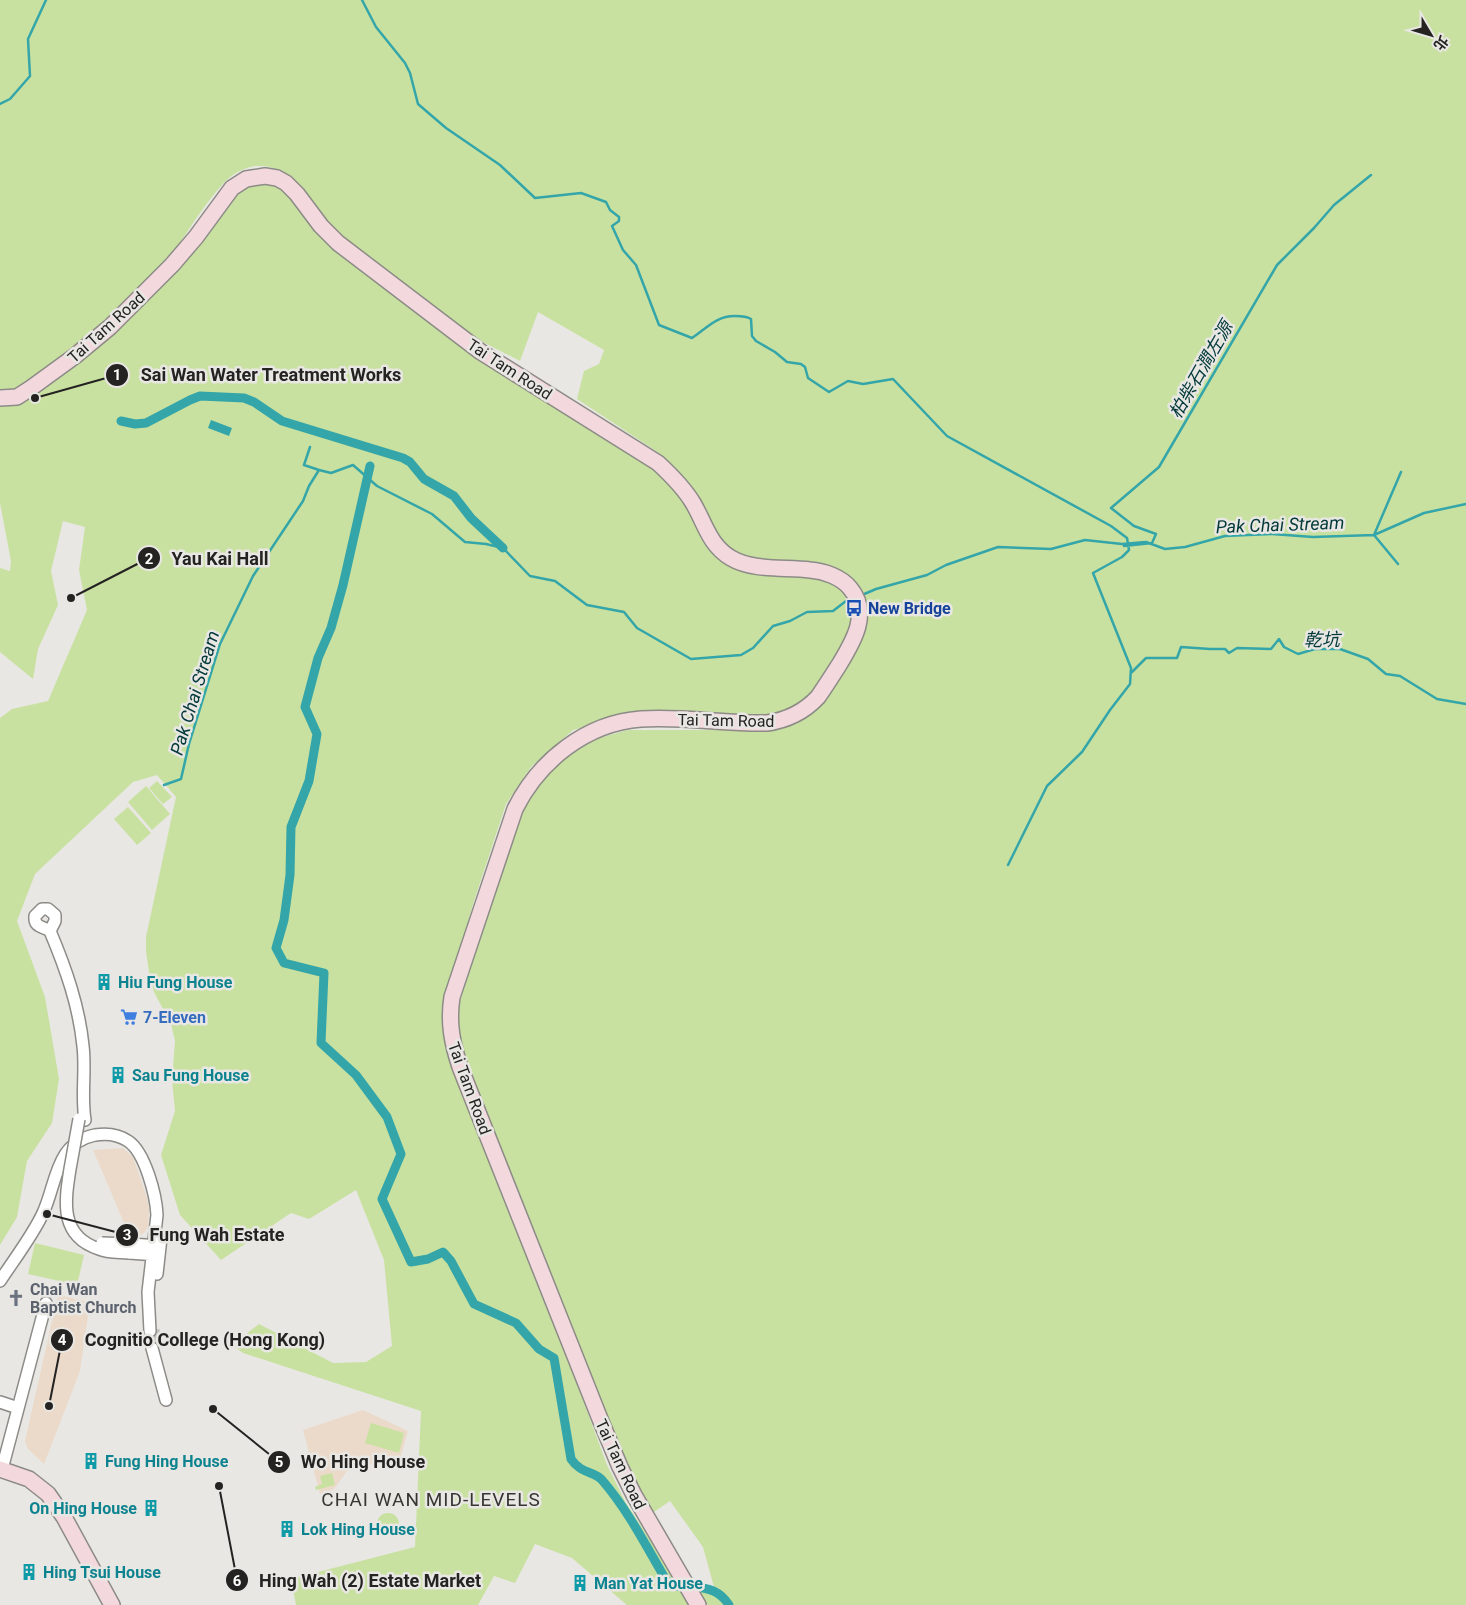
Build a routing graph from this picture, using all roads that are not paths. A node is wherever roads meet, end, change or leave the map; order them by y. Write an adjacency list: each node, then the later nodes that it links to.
1 (0, 398): 13 (main road, Tai Tam Road)
2 (50, 933): 3 (street, bridge)
3 (156, 1251): 4 (street); 6 (street)
4 (0, 1282)
5 (46, 1303): 10 (street)
6 (152, 1330)
7 (155, 1350): 8 (street)
8 (166, 1400)
9 (0, 1402): 10 (street)
10 (18, 1408): 11 (street)
11 (1, 1469): 12 (main road)
12 (112, 1605)
13 (698, 1605)

